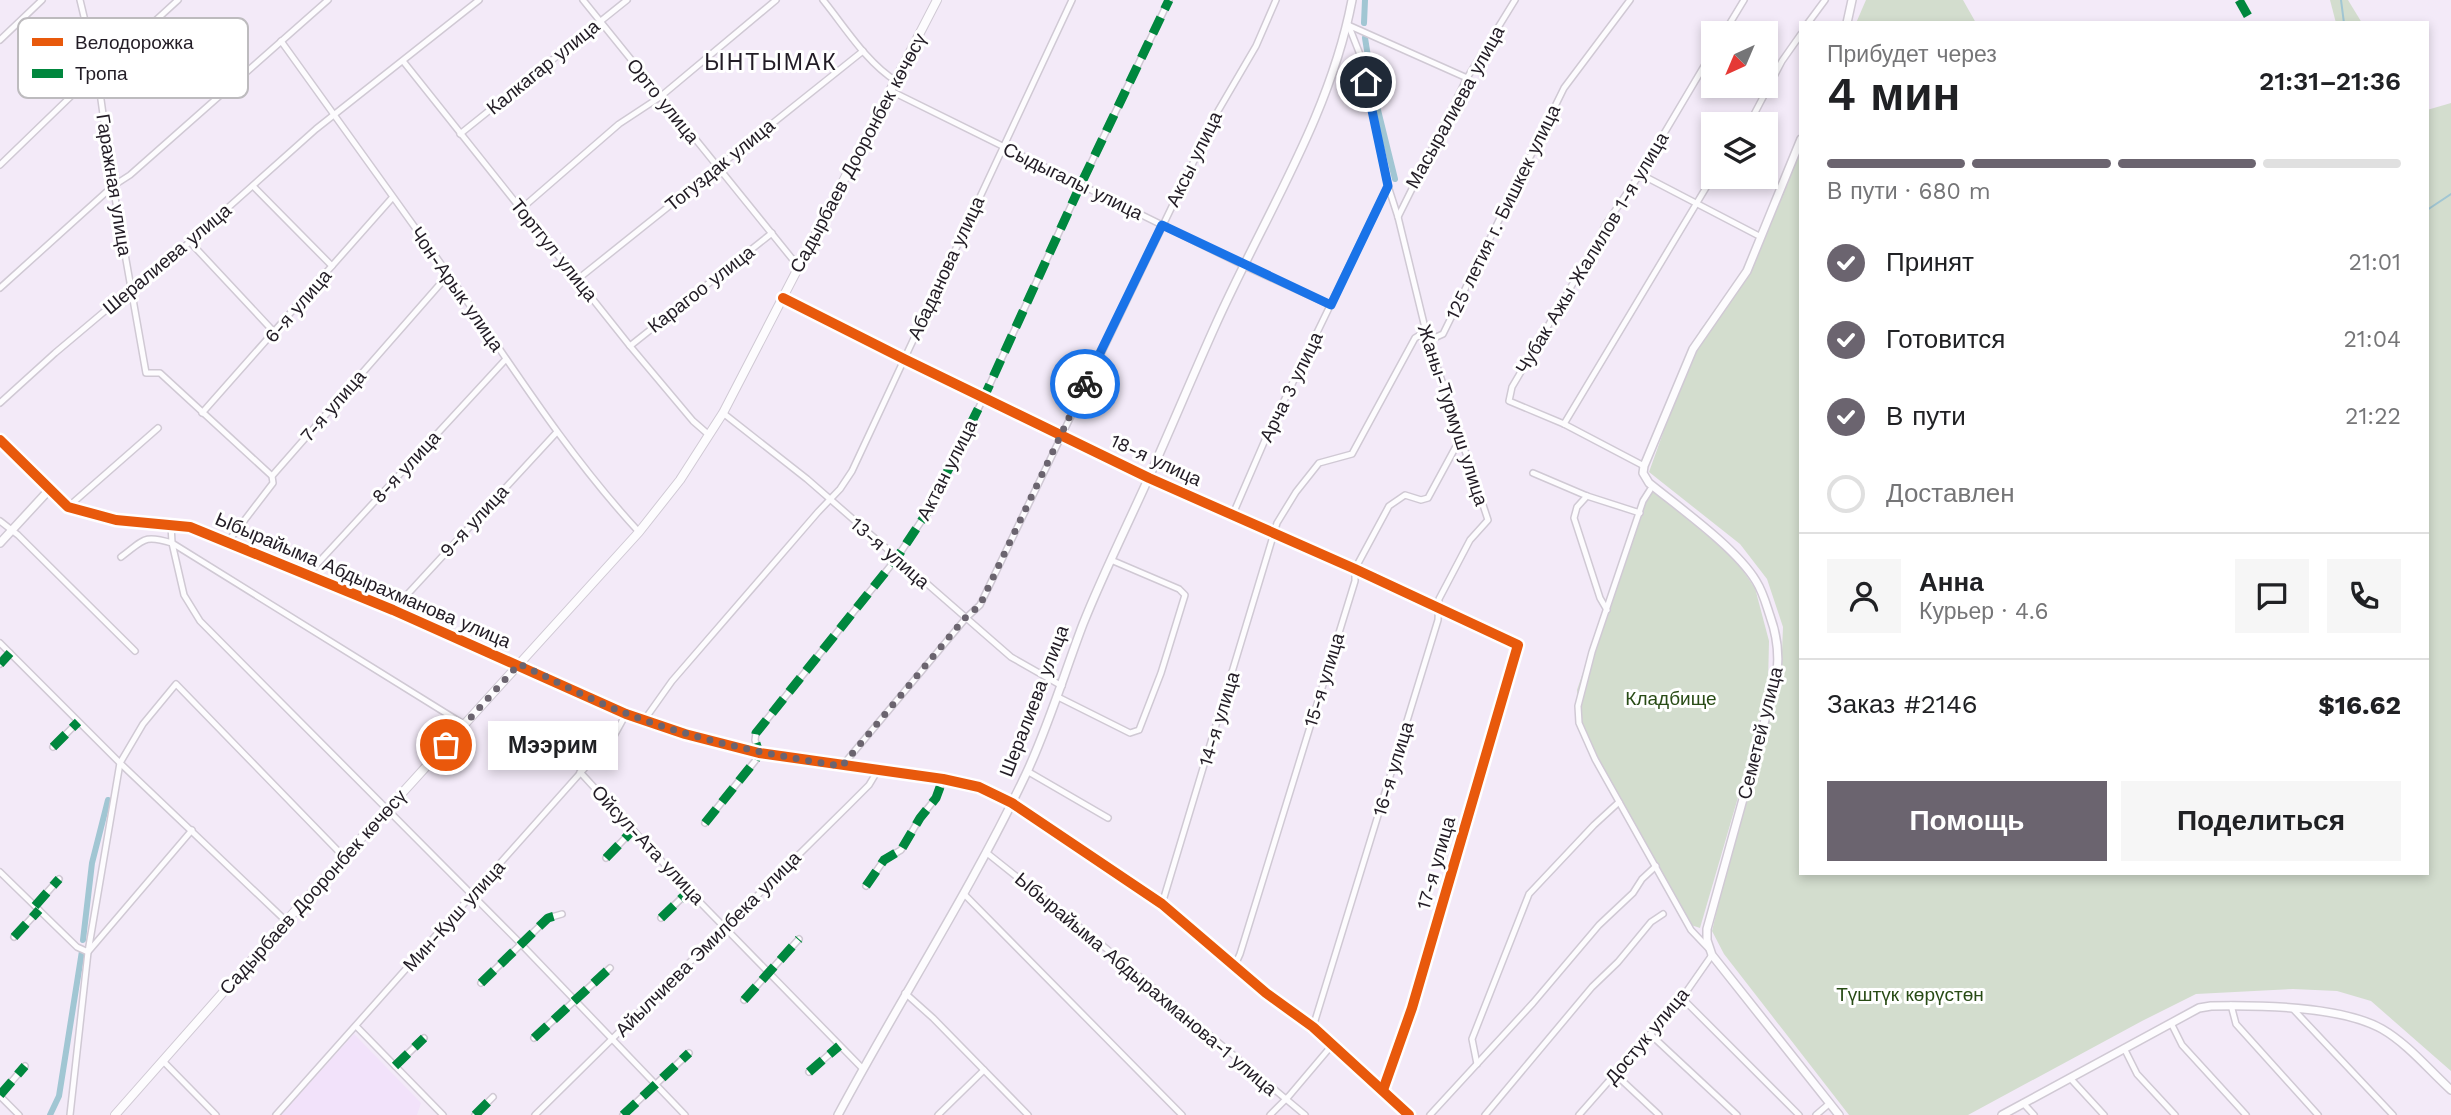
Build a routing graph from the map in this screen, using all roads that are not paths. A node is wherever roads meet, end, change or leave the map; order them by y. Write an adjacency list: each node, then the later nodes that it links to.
1 (42, 0): 20 (street)
2 (80, 0): 21 (street, Гаражная улица)
3 (178, 0): 22 (street)
4 (328, 0): 31 (street)
5 (479, 0): 33 (street, Шералиева улица)
6 (583, 0): 26 (street, Орто улица)
7 (627, 0): 26 (street, Калкагар улица)
8 (776, 0): 39 (street)
9 (823, 0): 32 (street)
10 (937, 0): 37 (main road, Садырбаев Дооронбек көчөсү)
11 (1072, 0): 47 (street, Абаданова улица)
12 (1169, 0): 51 (street, Актан улица)
13 (1276, 0): 60 (street, Аксы улица)
14 (1352, 0): 28 (street, Шералиева улица)
15 (1514, 0): 36 (street, Масыралиева улица)
16 (1630, 0): 74 (street, 125 летия г. Бишкек улица)
17 (1744, 0): 23 (street)
18 (1825, 0): 24 (street)
19 (1852, 0): 25 (street)
20 (23, 18)
21 (84, 18)
22 (158, 18)
23 (1731, 21)
24 (1809, 21)
25 (1847, 21)
26 (600, 22): 39 (street, Орто улица); 45 (street, Калкагар улица)
27 (18, 23): 30 (street)
28 (1348, 24): 36 (street); 54 (street, Жаны-Турмуш улица); 64 (street, Шералиева улица)
29 (1799, 37): 43 (street)
30 (0, 40)
31 (281, 41): 34 (street); 44 (street, Чон-Арык улица)
32 (863, 51): 37 (street); 49 (street, Тогуздак улица)
33 (403, 61): 44 (street, Шералиева улица); 45 (street, Тортгул улица)
34 (248, 70)
35 (1701, 71): 50 (street, Чубак Ажы Жалилов 1-я улица)
36 (1466, 78): 59 (street, Масыралиева улица)
37 (896, 80): 38 (main road, Садырбаев Дооронбек көчөсү)
38 (891, 91): 47 (street, Сыдыгалы улица); 66 (main road, Садырбаев Дооронбек көчөсү)
39 (660, 97): 49 (street, Орто улица); 58 (street)
40 (69, 98): 48 (street)
41 (101, 98): 52 (street, Гаражная улица)
42 (217, 98): 52 (street)
43 (1755, 112)
44 (335, 115): 53 (street, Шералиева улица); 56 (street, Чон-Арык улица)
45 (460, 134): 58 (street, Тортгул улица)
46 (1799, 144): 62 (street)
47 (1003, 146): 51 (street, Сыдыгалы улица); 77 (street, Абаданова улица)
48 (0, 165)
49 (717, 167): 61 (street, Орто улица); 68 (street, Тогуздак улица)
50 (1640, 174): 57 (street); 82 (street, Чубак Ажы Жалилов 1-я улица)
51 (1081, 184): 60 (street, Сыдыгалы улица); 78 (street, Актан улица)
52 (113, 186): 69 (street); 70 (street, Гаражная улица)
53 (253, 186): 63 (street, Шералиева улица); 65 (street)
54 (1388, 186): 59 (street, Жаны-Турмуш улица); 72 (street, Арча 3 улица)
55 (1704, 189): 57 (street)
56 (392, 198): 65 (street, 6-я улица); 67 (street, Чон-Арык улица)
57 (1695, 203): 62 (street); 82 (street)
58 (520, 209): 68 (street, Тортгул улица)
59 (1398, 217): 74 (street, Жаны-Турмуш улица)
60 (1162, 225): 64 (street, Сыдыгалы улица); 85 (street, Аксы улица)
61 (772, 233): 66 (street, Орто улица); 75 (street, Карагоо улица)
62 (1762, 237): 89 (street)
63 (190, 242): 70 (street, Шералиева улица); 73 (street)
64 (1245, 265): 72 (street, Сыдыгалы улица); 92 (street, Шералиева улица)
65 (332, 266): 73 (street, 6-я улица)
66 (798, 266): 71 (main road, Садырбаев Дооронбек көчөсү)
67 (448, 275): 76 (street, Чон-Арык улица); 91 (street, 7-я улица)
68 (578, 279): 75 (street, Тортгул улица)
69 (0, 288)
70 (131, 289): 79 (street, Шералиева улица); 80 (street, Гаражная улица)
71 (783, 298): 77 (street, 18-я улица); 81 (main road, Садырбаев Дооронбек көчөсү)
72 (1331, 305): 99 (street, Арча 3 улица)
73 (275, 333): 80 (street, 6-я улица)
74 (1427, 336): 87 (street, Жаны-Турмуш улица); 105 (street, 125 летия г. Бишкек улица)
75 (630, 346): 86 (street, Тортгул улица)
76 (506, 359): 84 (street, Чон-Арык улица); 113 (street, 8-я улица)
77 (904, 359): 78 (street, 18-я улица); 96 (street, Абаданова улица)
78 (984, 397): 85 (street, 18-я улица); 110 (street, Актан улица)
79 (0, 403)
80 (202, 413): 91 (street, Гаражная улица)
81 (723, 413): 86 (main road, Садырбаев Дооронбек көчөсү); 96 (street, 13-я улица)
82 (1564, 424): 89 (street, Чубак Ажы Жалилов 1-я улица)
83 (158, 428): 97 (street)
84 (556, 433): 104 (street, Чон-Арык улица); 115 (street, 9-я улица)
85 (1061, 434): 92 (street, 18-я улица); 117 (street, Аксы улица)
86 (709, 435): 104 (main road, Садырбаев Дооронбек көчөсү)
87 (1460, 439): 100 (street, Жаны-Турмуш улица); 112 (street, 15-я улица)
88 (0, 440): 94 (street, Ыбырайыма Абдырахманова улица)
89 (1644, 466): 166 (street, Семетей улица)
90 (1533, 473): 95 (street)
91 (272, 476): 108 (street, 7-я улица)
92 (1149, 478): 99 (street, 18-я улица); 111 (street, Шералиева улица)
93 (1650, 490): 98 (street)
94 (49, 491): 97 (street, Ыбырайыма Абдырахманова улица); 103 (street)
95 (1587, 496): 98 (street); 116 (street)
96 (830, 501): 110 (street, 13-я улица); 127 (street, Абаданова улица)
97 (68, 507): 102 (street, Ыбырайыма Абдырахманова улица)
98 (1640, 513): 116 (street)
99 (1233, 514): 105 (street, 18-я улица)
100 (1488, 520): 114 (street, 16-я улица)
101 (0, 521): 103 (street)
102 (171, 525): 107 (street); 108 (street, Ыбырайыма Абдырахманова улица)
103 (11, 530): 106 (street); 120 (street)
104 (639, 532): 123 (main road, Садырбаев Дооронбек көчөсү)
105 (1275, 533): 112 (street, 18-я улица); 155 (street, 14-я улица)
106 (0, 542)
107 (172, 543): 109 (street); 129 (street); 140 (street)
108 (227, 543): 113 (street, Ыбырайыма Абдырахманова улица)
109 (121, 557)
110 (897, 559): 117 (street, 13-я улица); 131 (street, Актан улица)
111 (1111, 560): 124 (street, Шералиева улица); 125 (street)
112 (1355, 569): 114 (street, 18-я улица); 167 (street, 15-я улица)
113 (306, 576): 115 (street, Ыбырайыма Абдырахманова улица)
114 (1439, 609): 119 (street, 18-я улица); 179 (street, 16-я улица)
115 (393, 610): 123 (street, Ыбырайыма Абдырахманова улица)
116 (1607, 610): 138 (street)
117 (965, 618): 124 (street, 13-я улица); 133 (street, Аксы улица)
118 (0, 643): 121 (street)
119 (1518, 645): 198 (street, 17-я улица)
120 (135, 652)
121 (10, 653): 122 (street); 128 (street)
122 (0, 664)
123 (519, 664): 126 (street, Ыбырайыма Абдырахманова улица); 129 (main road, Садырбаев Дооронбек көчөсү)
124 (1062, 686): 125 (street, Шералиева улица)
125 (1058, 697): 135 (street, Шералиева улица)
126 (626, 714): 127 (street, Ыбырайыма Абдырахманова улица); 136 (street, Мин-Куш улица)
127 (645, 719): 131 (street, Ыбырайыма Абдырахманова улица)
128 (78, 722): 130 (street); 132 (street)
129 (465, 725): 140 (main road, Садырбаев Дооронбек көчөсү)
130 (53, 747)
131 (759, 753): 133 (street, Ыбырайыма Абдырахманова улица); 142 (street, Актан улица)
132 (120, 763): 143 (street); 146 (street); 165 (street)
133 (842, 766): 134 (street, Ыбырайыма Абдырахманова улица)
134 (878, 770): 137 (street, Ыбырайыма Абдырахманова улица); 161 (street, Айылчиева Эмилбека улица)
135 (1027, 771): 139 (street, Шералиева улица); 141 (street)
136 (580, 772): 144 (street, Ойсул-Ата улица); 154 (street, Мин-Куш улица)
137 (943, 779): 139 (street, Ыбырайыма Абдырахманова улица); 151 (street)
138 (1619, 802): 148 (street); 189 (street)
139 (1012, 803): 145 (street, Шералиева улица); 155 (street, Ыбырайыма Абдырахманова улица)
140 (386, 810): 146 (main road, Садырбаев Дооронбек көчөсү); 154 (street)
141 (1108, 818)
142 (705, 823)
143 (192, 830): 160 (street); 165 (street)
144 (632, 831): 147 (street); 152 (street, Ойсул-Ата улица)
145 (988, 853): 153 (street, Шералиева улица); 202 (street, Ыбырайыма Абдырахманова-1 улица)
146 (344, 858): 160 (main road, Садырбаев Дооронбек көчөсү)
147 (606, 858)
148 (1656, 866): 166 (street); 189 (street)
149 (0, 872): 156 (street)
150 (59, 879): 156 (street)
151 (866, 886)
152 (689, 891): 159 (street); 161 (street, Ойсул-Ата улица)
153 (964, 894): 171 (street, Шералиева улица); 219 (street)
154 (470, 895): 164 (street); 178 (street, Мин-Куш улица)
155 (1162, 904): 167 (street, Ыбырайыма Абдырахманова улица)
156 (37, 908): 162 (street); 165 (street)
157 (562, 914): 164 (street)
158 (1663, 914): 224 (street)
159 (662, 918)
160 (286, 921): 188 (main road, Садырбаев Дооронбек көчөсү)
161 (725, 927): 169 (street, Ойсул-Ата улица); 183 (street, Айылчиева Эмилбека улица)
162 (13, 937)
163 (799, 939): 169 (street)
164 (520, 943): 170 (street); 173 (street)
165 (88, 952): 207 (street)
166 (1711, 952): 172 (street, Достук улица); 203 (street)
167 (1235, 965): 179 (street, Ыбырайыма Абдырахманова улица)
168 (610, 968): 173 (street)
169 (769, 973): 174 (street); 185 (street, Ойсул-Ата улица)
170 (481, 984)
171 (905, 993): 192 (street, Шералиева улица); 193 (street)
172 (1682, 998): 180 (street, Достук улица); 227 (street)
173 (574, 1000): 182 (street); 183 (street)
174 (744, 1000)
175 (2231, 1005): 176 (street); 177 (street); 235 (street)
176 (2293, 1009): 199 (street); 236 (street)
177 (2171, 1023): 186 (street); 234 (street)
178 (356, 1026): 191 (street); 210 (street, Мин-Куш улица)
179 (1313, 1027): 184 (street, Ыбырайыма Абдырахманова улица)
180 (1650, 1034): 195 (street, Достук улица); 226 (street)
181 (424, 1038): 191 (street)
182 (534, 1038)
183 (612, 1039): 197 (street); 213 (street, Айылчиева Эмилбека улица)
184 (1332, 1044): 198 (street, Ыбырайыма Абдырахманова улица); 202 (street)
185 (839, 1046): 192 (street, Ойсул-Ата улица); 194 (street)
186 (2124, 1048): 196 (street); 233 (street)
187 (690, 1053): 197 (street)
188 (163, 1060): 208 (main road, Садырбаев Дооронбек көчөсү); 209 (street)
189 (1477, 1064): 223 (street)
190 (25, 1066): 200 (street)
191 (395, 1066): 211 (street)
192 (863, 1069): 216 (street, Шералиева улица)
193 (984, 1070): 217 (street); 218 (street)
194 (809, 1072)
195 (1615, 1074): 205 (street, Достук улица); 225 (street)
196 (2070, 1078): 204 (street); 232 (street)
197 (655, 1084): 214 (street); 215 (street)
198 (1383, 1090): 222 (street, Ыбырайыма Абдырахманова улица)
199 (2451, 1090)
200 (0, 1096): 206 (street)
201 (493, 1097): 212 (street)
202 (1286, 1099): 220 (street); 221 (street, Ыбырайыма Абдырахманова-1 улица)
203 (1830, 1103): 228 (street); 229 (street)
204 (2023, 1103): 230 (street); 231 (street)
205 (1582, 1114)
206 (19, 1115)
207 (70, 1115)
208 (115, 1115)
209 (216, 1115)
210 (276, 1115)
211 (443, 1115)
212 (475, 1115)
213 (535, 1115)
214 (623, 1115)
215 (685, 1115)
216 (838, 1115)
217 (938, 1115)
218 (1028, 1115)
219 (1182, 1115)
220 (1270, 1115)
221 (1305, 1115)
222 (1409, 1115)
223 (1430, 1115)
224 (1485, 1115)
225 (1658, 1115)
226 (1737, 1115)
227 (1799, 1115)
228 (1816, 1115)
229 (1839, 1115)
230 (2002, 1115)
231 (2034, 1115)
232 (2104, 1115)
233 (2175, 1115)
234 (2246, 1115)
235 (2318, 1115)
236 (2392, 1115)

